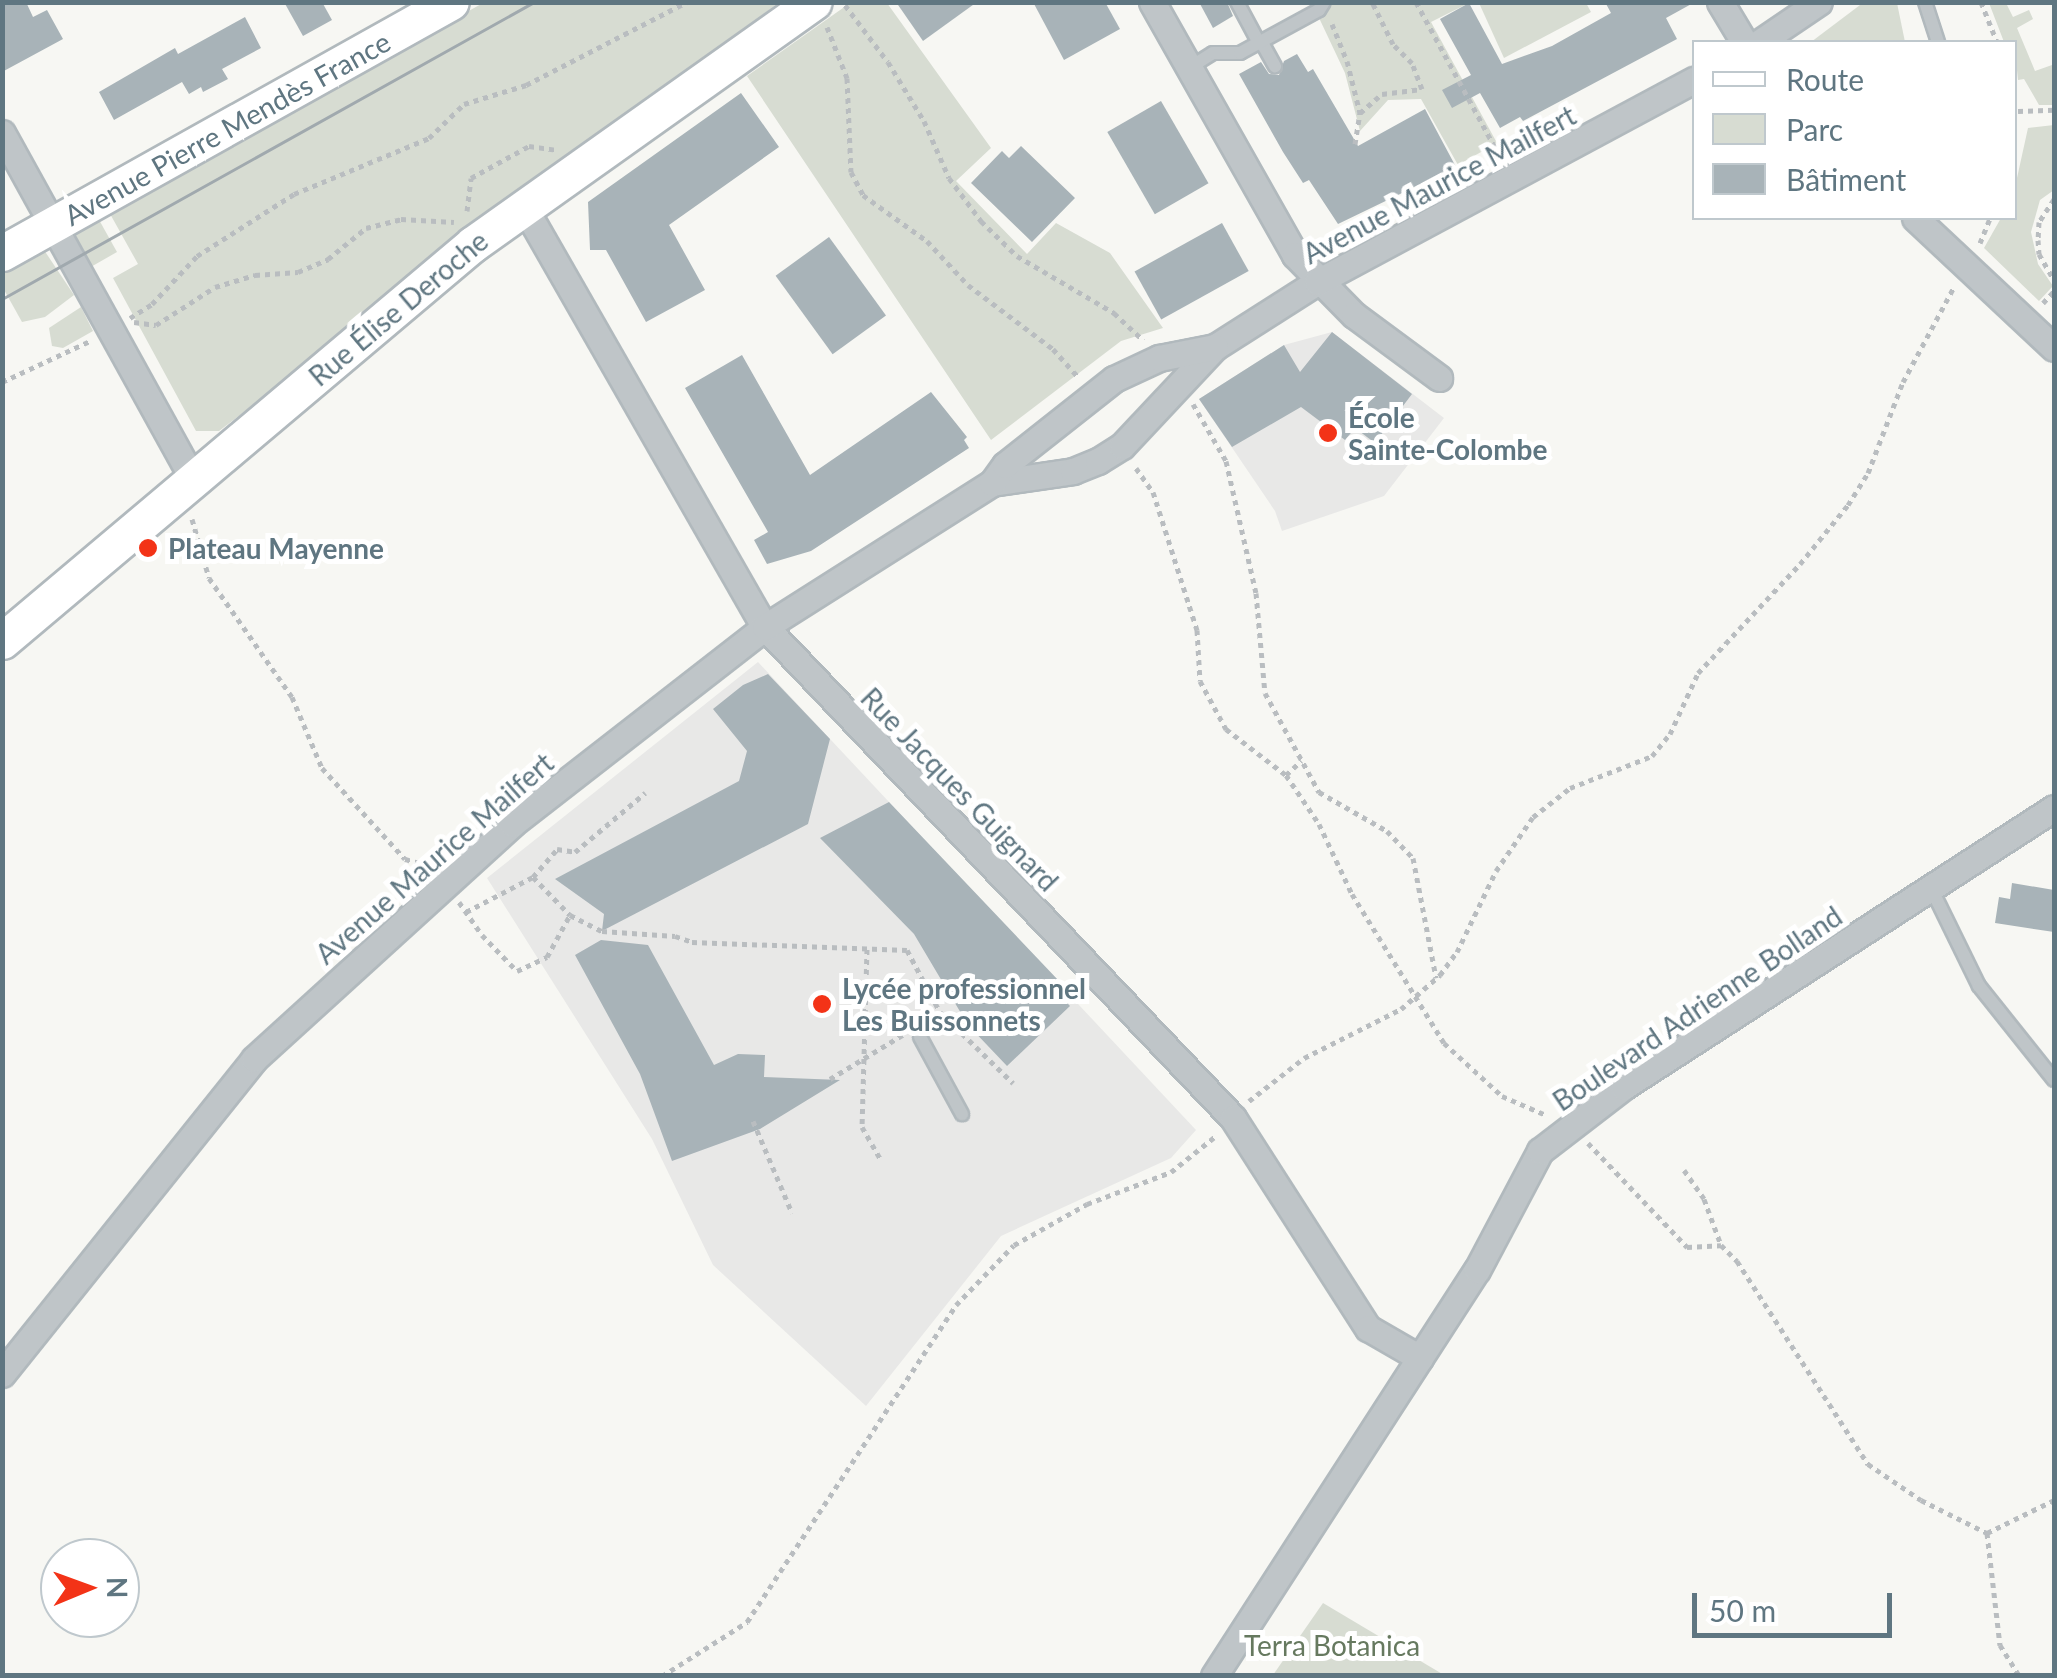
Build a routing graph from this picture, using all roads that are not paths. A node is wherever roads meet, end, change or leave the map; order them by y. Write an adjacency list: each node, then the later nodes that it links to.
1 (451, 2): 19 (main road, Avenue Pierre Mendès France)
2 (814, 2): 17 (main road, Rue Élise Deroche)
3 (1152, 2): 14 (street)
4 (1238, 2): 12 (lane)
5 (1324, 2): 12 (lane)
6 (1720, 2): 9 (street)
7 (1819, 2): 10 (street)
8 (1925, 2): 11 (lane)
9 (1743, 40)
10 (1763, 40)
11 (1937, 40)
12 (1260, 42): 13 (lane); 14 (lane)
13 (1275, 66)
14 (1189, 68): 21 (street)
15 (1692, 81): 21 (street, Avenue Maurice Mailfert)
16 (2, 133): 19 (street)
17 (524, 207): 26 (main road, Rue Élise Deroche); 27 (street, Rue Jacques Guignard)
18 (1921, 220): 23 (street)
19 (53, 227): 20 (main road, Avenue Pierre Mendès France); 26 (street)
20 (2, 253)
21 (1318, 282): 22 (street, Avenue Maurice Mailfert); 24 (street)
22 (1215, 347): 25 (street, Avenue Maurice Mailfert); 25 (street, Avenue Maurice Mailfert)
23 (2054, 348)
24 (1439, 378)
25 (992, 483): 27 (street, Avenue Maurice Mailfert)
26 (183, 490): 28 (main road, Rue Élise Deroche)
27 (764, 627): 34 (street, Rue Jacques Guignard); 35 (street, Avenue Maurice Mailfert)
28 (2, 641)
29 (2054, 808): 30 (street, Boulevard Adrienne Bolland)
30 (1930, 888): 32 (lane); 34 (street, Boulevard Adrienne Bolland)
31 (917, 1033): 33 (lane)
32 (2054, 1080)
33 (962, 1114)
34 (1420, 1358): 36 (street, Boulevard Adrienne Bolland)
35 (2, 1374)
36 (1214, 1676)

